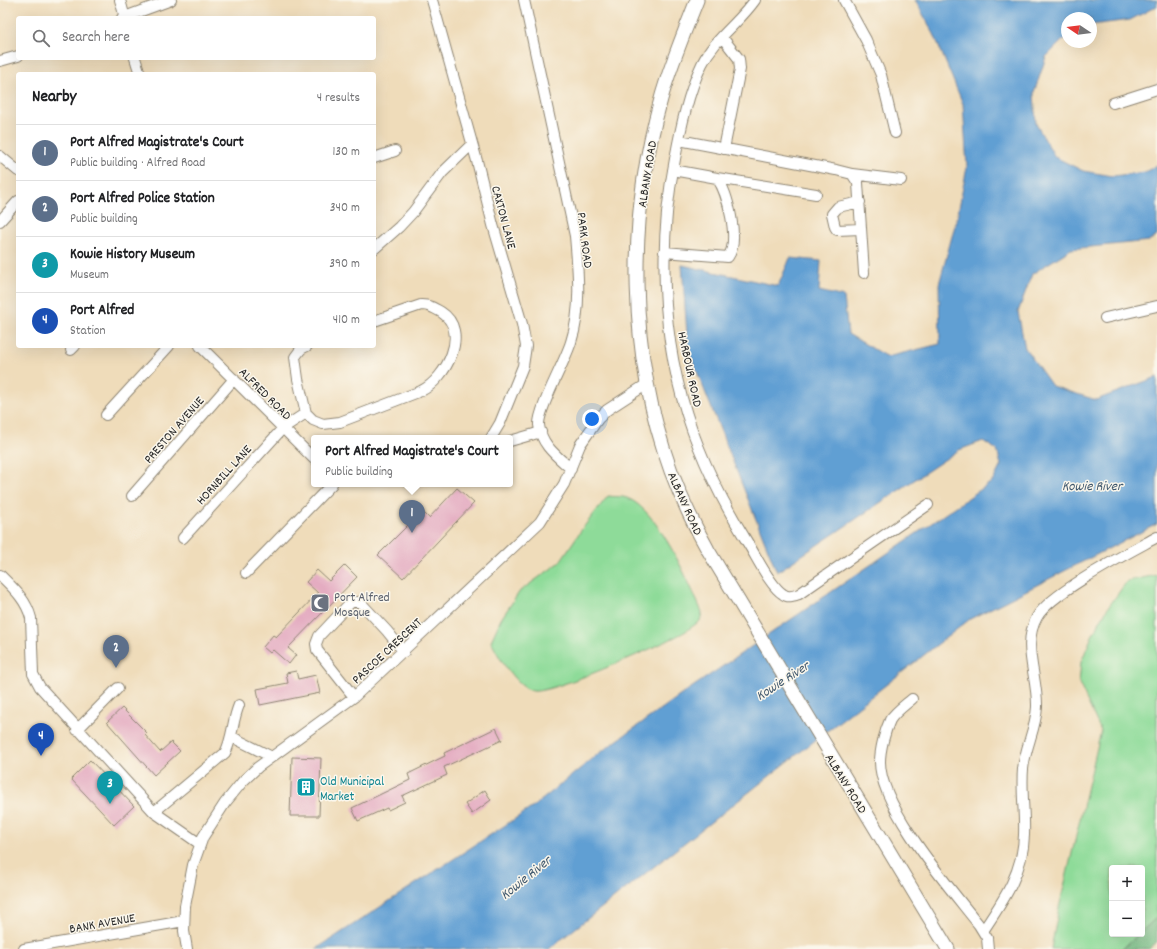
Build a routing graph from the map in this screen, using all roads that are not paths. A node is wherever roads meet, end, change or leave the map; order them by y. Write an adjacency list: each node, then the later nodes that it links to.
1 (120, 0): 8 (street)
2 (171, 0): 9 (street)
3 (432, 0): 19 (street, CAXTON LANE)
4 (524, 0): 48 (street, PARK ROAD)
5 (696, 0): 44 (main road, ALBANY ROAD)
6 (755, 0): 10 (street, HARBOUR ROAD)
7 (844, 0): 17 (street)
8 (124, 16)
9 (129, 16)
10 (722, 37): 18 (street, HARBOUR ROAD); 20 (street)
11 (16, 57): 13 (street)
12 (136, 60): 14 (street)
13 (0, 61)
14 (140, 72)
15 (1157, 89): 16 (street)
16 (1113, 103)
17 (895, 134)
18 (679, 140): 20 (street); 25 (street, HARBOUR ROAD)
19 (472, 144): 34 (street); 49 (street, CAXTON LANE)
20 (724, 149): 26 (street)
21 (395, 151): 23 (street)
22 (0, 156): 24 (street)
23 (376, 157)
24 (16, 169)
25 (673, 170): 27 (street); 35 (street, HARBOUR ROAD)
26 (852, 174): 28 (street); 30 (street)
27 (717, 178): 29 (street); 35 (street)
28 (901, 180)
29 (816, 194)
30 (860, 202): 33 (street); 33 (street)
31 (16, 203): 32 (street)
32 (0, 221)
33 (861, 229): 36 (street)
34 (376, 247)
35 (664, 252): 55 (street, HARBOUR ROAD)
36 (864, 273)
37 (1157, 306): 38 (street)
38 (1105, 318)
39 (376, 320): 45 (street)
40 (167, 348): 46 (street)
41 (202, 348): 43 (street, ALFRED ROAD)
42 (304, 348): 45 (street)
43 (234, 379): 47 (street, ALFRED ROAD); 54 (street, PRESTON AVENUE)
44 (647, 384): 52 (street, PASCOE CRESCENT); 74 (main road, ALBANY ROAD)
45 (306, 412): 47 (street, HORNBILL LANE)
46 (106, 415)
47 (283, 428): 51 (street, ALFRED ROAD); 57 (street, HORNBILL LANE)
48 (541, 432): 50 (street); 52 (street)
49 (493, 435)
50 (513, 440)
51 (311, 456)
52 (571, 468): 60 (street, PASCOE CRESCENT)
53 (329, 487): 58 (street)
54 (132, 496)
55 (928, 505)
56 (1157, 537): 71 (street)
57 (183, 538)
58 (246, 573)
59 (0, 575): 65 (street)
60 (404, 652): 62 (street, PASCOE CRESCENT); 62 (street)
61 (118, 688): 65 (street)
62 (354, 697): 67 (street, PASCOE CRESCENT)
63 (912, 699): 71 (street)
64 (239, 705): 66 (street)
65 (77, 730): 68 (street)
66 (232, 737): 67 (street); 68 (street)
67 (272, 757): 69 (street, PASCOE CRESCENT)
68 (154, 812): 69 (street)
69 (200, 844): 70 (street, PASCOE CRESCENT)
70 (184, 921): 72 (street, BANK AVENUE); 73 (street, PASCOE CRESCENT)
71 (983, 931): 75 (street)
72 (24, 949)
73 (187, 949)
74 (948, 949)
75 (988, 949)

